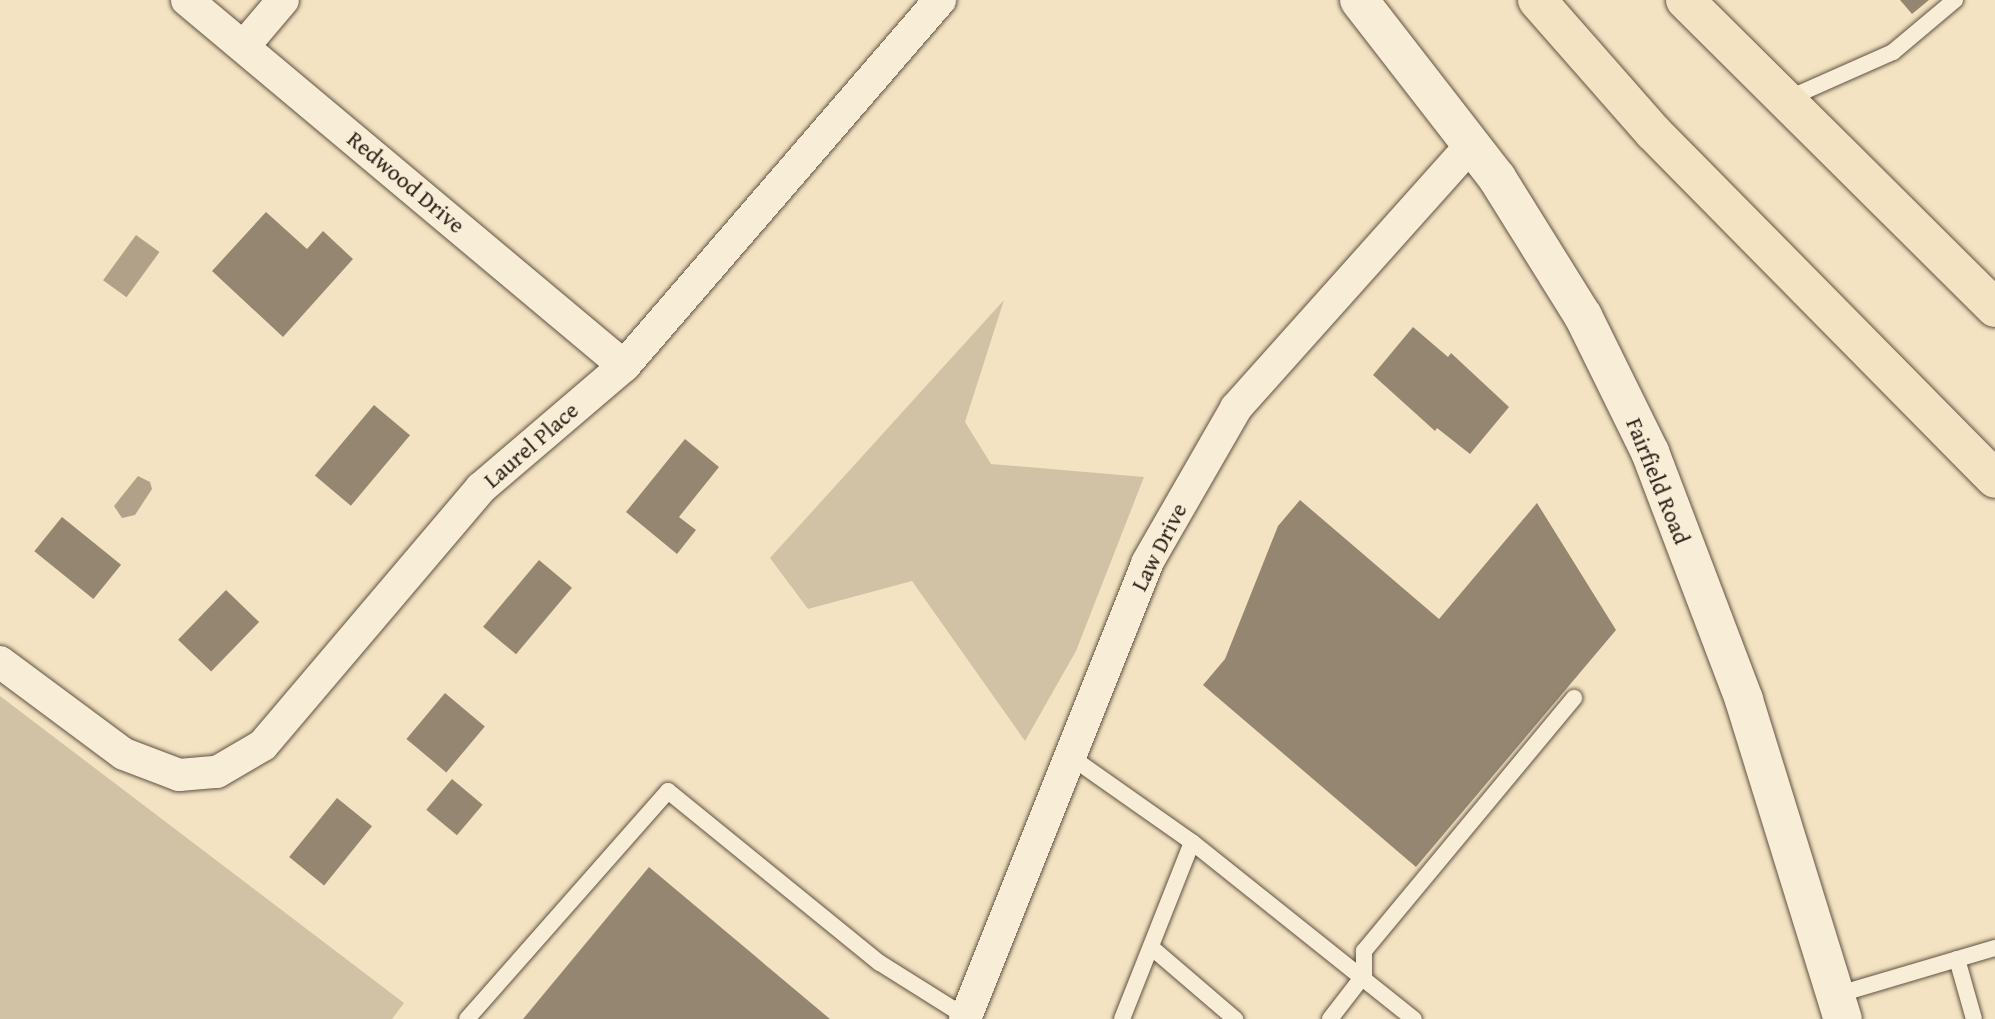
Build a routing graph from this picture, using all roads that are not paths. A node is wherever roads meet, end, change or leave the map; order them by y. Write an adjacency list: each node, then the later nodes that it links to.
1 (187, 0): 8 (street, Redwood Drive)
2 (283, 0): 8 (street)
3 (940, 0): 14 (street, Laurel Place)
4 (1359, 0): 10 (street, Fairfield Road)
5 (1537, 0): 15 (highway)
6 (1685, 0): 9 (highway)
7 (1955, 0): 9 (lane)
8 (244, 46): 14 (street, Redwood Drive)
9 (1783, 100): 11 (highway)
10 (1471, 145): 18 (street, Law Drive); 24 (street, Fairfield Road)
11 (1956, 273): 12 (lane); 13 (highway)
12 (1995, 289)
13 (1995, 308)
14 (624, 366): 16 (street, Laurel Place)
15 (1995, 479)
16 (0, 662)
17 (1574, 698): 23 (lane)
18 (1071, 757): 19 (lane); 25 (street, Law Drive)
19 (1192, 842): 20 (lane); 23 (lane)
20 (1152, 947): 27 (lane); 28 (lane)
21 (1995, 948): 22 (lane)
22 (1957, 959): 24 (lane); 31 (lane)
23 (1364, 975): 29 (lane); 30 (lane)
24 (1839, 1007)
25 (965, 1018): 26 (lane)
26 (467, 1019)
27 (1122, 1019)
28 (1235, 1019)
29 (1330, 1019)
30 (1414, 1019)
31 (1974, 1019)

